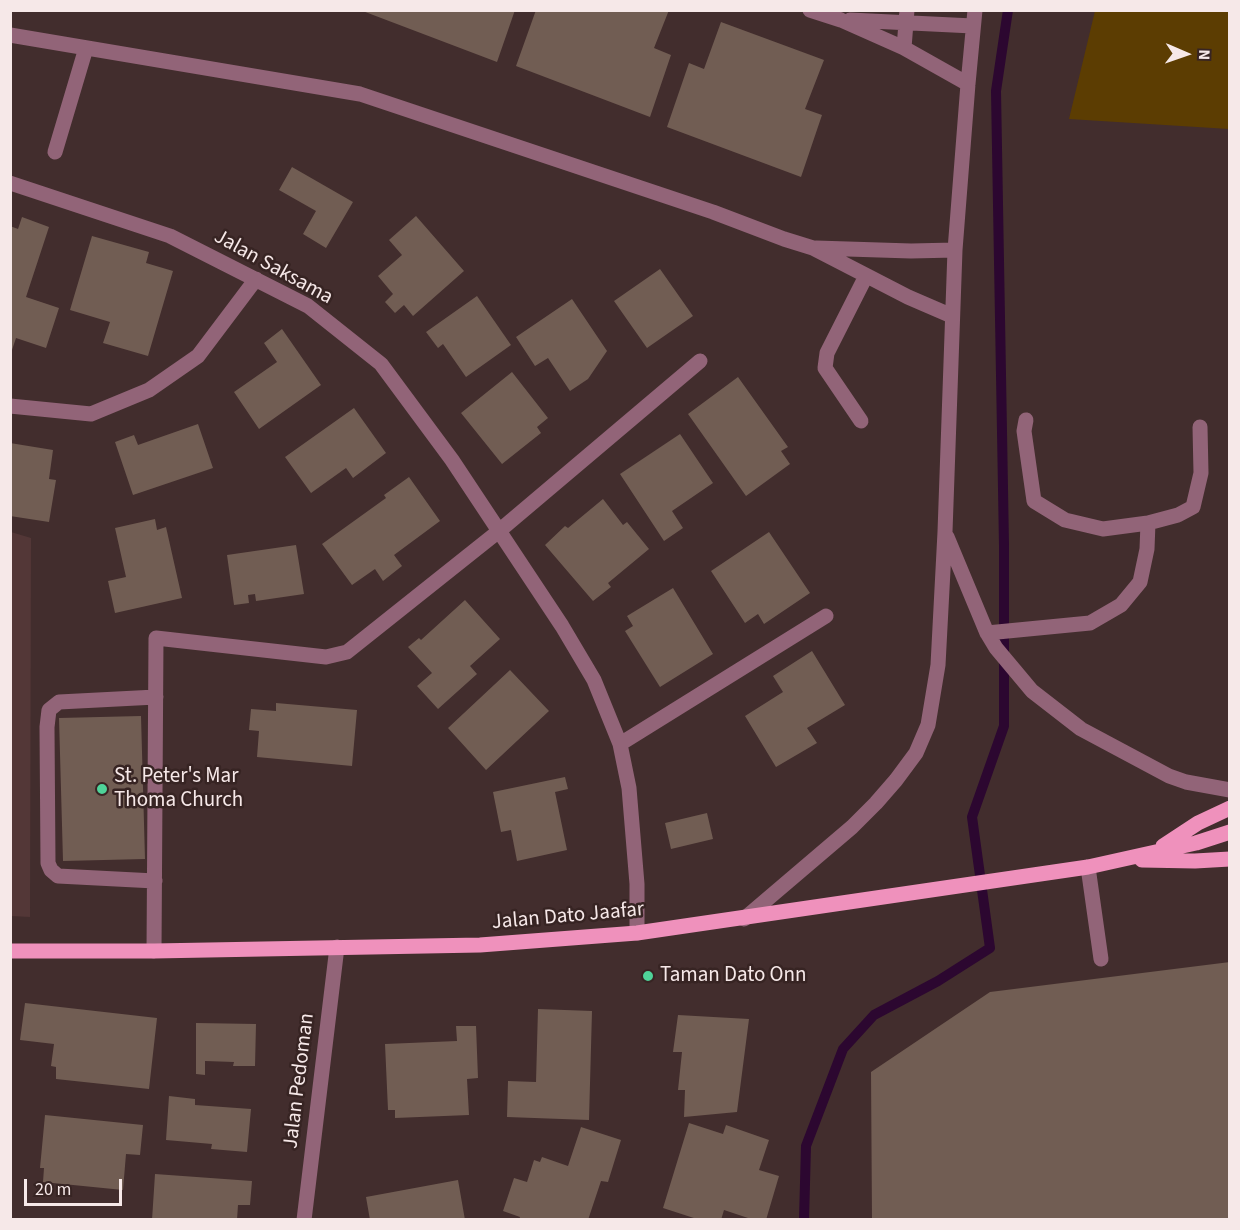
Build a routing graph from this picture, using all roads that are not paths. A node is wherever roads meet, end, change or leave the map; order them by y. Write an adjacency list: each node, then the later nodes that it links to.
1 (810, 10): 4 (street)
2 (975, 10): 5 (street)
3 (907, 16): 4 (street); 5 (street); 8 (street)
4 (841, 20): 8 (street)
5 (973, 26): 9 (street)
6 (10, 35): 7 (street)
7 (86, 48): 10 (street); 12 (street)
8 (904, 48): 9 (street)
9 (968, 84): 13 (street)
10 (55, 152)
11 (10, 183): 15 (street, Jalan Saksama)
12 (813, 248): 13 (street); 14 (street)
13 (955, 250): 16 (street)
14 (866, 276): 16 (street); 20 (street)
15 (256, 279): 18 (street); 23 (street, Jalan Saksama)
16 (952, 316): 24 (street)
17 (700, 361): 23 (street)
18 (10, 406)
19 (1026, 420): 22 (street)
20 (861, 422)
21 (1200, 427): 22 (street)
22 (1148, 523): 26 (street)
23 (499, 531): 27 (street); 28 (street, Jalan Saksama)
24 (945, 532): 26 (street); 39 (street)
25 (826, 616): 28 (street)
26 (1000, 632): 29 (street)
27 (156, 697): 38 (street); 38 (street)
28 (620, 744): 40 (street, Jalan Saksama)
29 (1230, 790)
30 (1230, 808): 32 (main road)
31 (1230, 832): 32 (main road, Jalan Dato Jaafar)
32 (1156, 851): 34 (main road, Jalan Dato Jaafar)
33 (1230, 859): 35 (main road, Jalan Dato Jaafar)
34 (1124, 860): 35 (main road, Jalan Dato Jaafar); 36 (main road, Jalan Dato Jaafar)
35 (1171, 861): 37 (main road)
36 (1088, 867): 39 (main road, Jalan Dato Jaafar); 44 (street)
37 (1230, 871)
38 (155, 881): 43 (street)
39 (744, 919): 40 (main road, Jalan Dato Jaafar)
40 (637, 933): 41 (main road, Jalan Dato Jaafar)
41 (337, 947): 43 (main road, Jalan Dato Jaafar); 45 (street, Jalan Pedoman)
42 (10, 951): 43 (main road, Jalan Dato Jaafar)
43 (154, 951)
44 (1101, 959)
45 (304, 1220)

